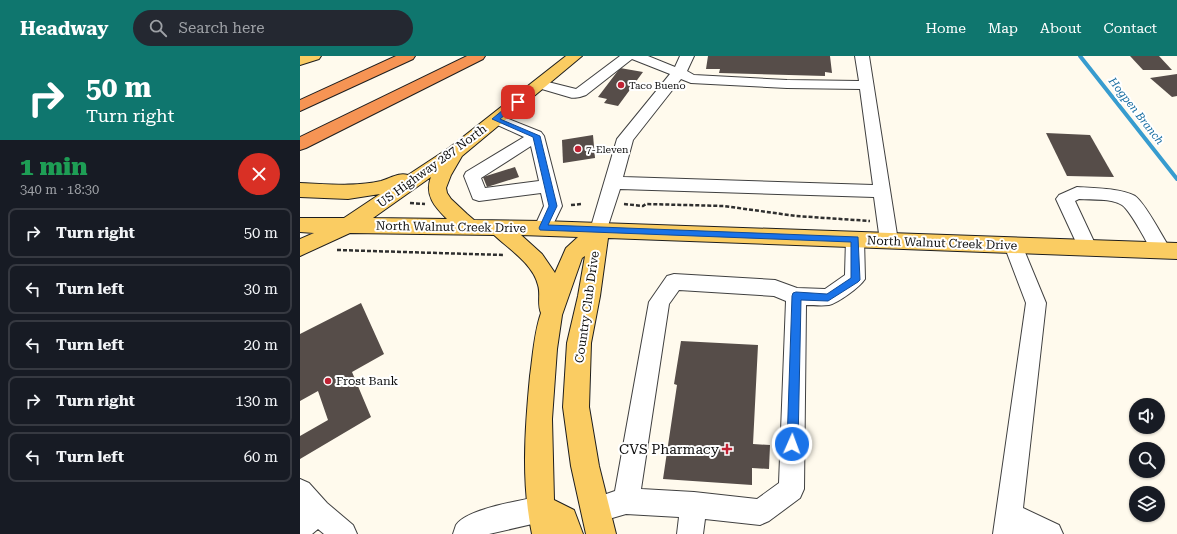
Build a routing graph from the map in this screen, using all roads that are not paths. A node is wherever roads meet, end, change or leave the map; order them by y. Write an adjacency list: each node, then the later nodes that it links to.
1 (314, 56): 9 (main road)
2 (408, 56): 13 (highway)
3 (478, 56): 16 (highway)
4 (575, 56): 11 (main road, US Highway 287 North)
5 (628, 56): 11 (lane)
6 (636, 56): 10 (lane)
7 (686, 56): 10 (lane)
8 (862, 56): 12 (lane)
9 (300, 61)
10 (679, 74): 12 (lane); 18 (lane)
11 (540, 84): 14 (main road, US Highway 287 North)
12 (867, 85): 21 (lane)
13 (300, 106)
14 (496, 119): 15 (lane); 17 (main road, US Highway 287 North)
15 (536, 136): 19 (lane); 19 (lane)
16 (300, 144)
17 (455, 152): 20 (main road); 23 (main road, US Highway 287 North); 24 (main road)
18 (613, 183): 21 (lane); 27 (lane)
19 (548, 186): 26 (lane)
20 (309, 190)
21 (882, 191): 28 (lane)
22 (300, 225): 23 (main road, North Walnut Creek Drive)
23 (349, 225): 24 (main road, North Walnut Creek Drive); 31 (main road, US Highway 287 North)
24 (470, 228): 25 (main road, North Walnut Creek Drive)
25 (499, 228): 26 (main road, North Walnut Creek Drive); 35 (main road)
26 (543, 228): 27 (main road, North Walnut Creek Drive)
27 (599, 230): 29 (main road, North Walnut Creek Drive); 35 (main road, Country Club Drive); 39 (main road, Country Club Drive)
28 (887, 231): 29 (main road, North Walnut Creek Drive); 30 (main road, North Walnut Creek Drive)
29 (855, 239): 34 (lane)
30 (1012, 245): 32 (main road, North Walnut Creek Drive); 42 (lane)
31 (300, 248)
32 (1088, 248): 33 (main road, North Walnut Creek Drive); 33 (lane)
33 (1169, 251)
34 (796, 296): 37 (lane); 38 (lane)
35 (551, 315): 41 (main road, Country Club Drive)
36 (300, 492): 40 (lane)
37 (626, 501): 38 (lane); 39 (lane)
38 (694, 505): 47 (lane)
39 (596, 510): 46 (main road, Country Club Drive)
40 (309, 520): 43 (lane)
41 (544, 522): 44 (lane); 45 (main road)
42 (1008, 524): 48 (lane)
43 (344, 534)
44 (466, 534)
45 (568, 534)
46 (601, 534)
47 (690, 534)
48 (1050, 534)

